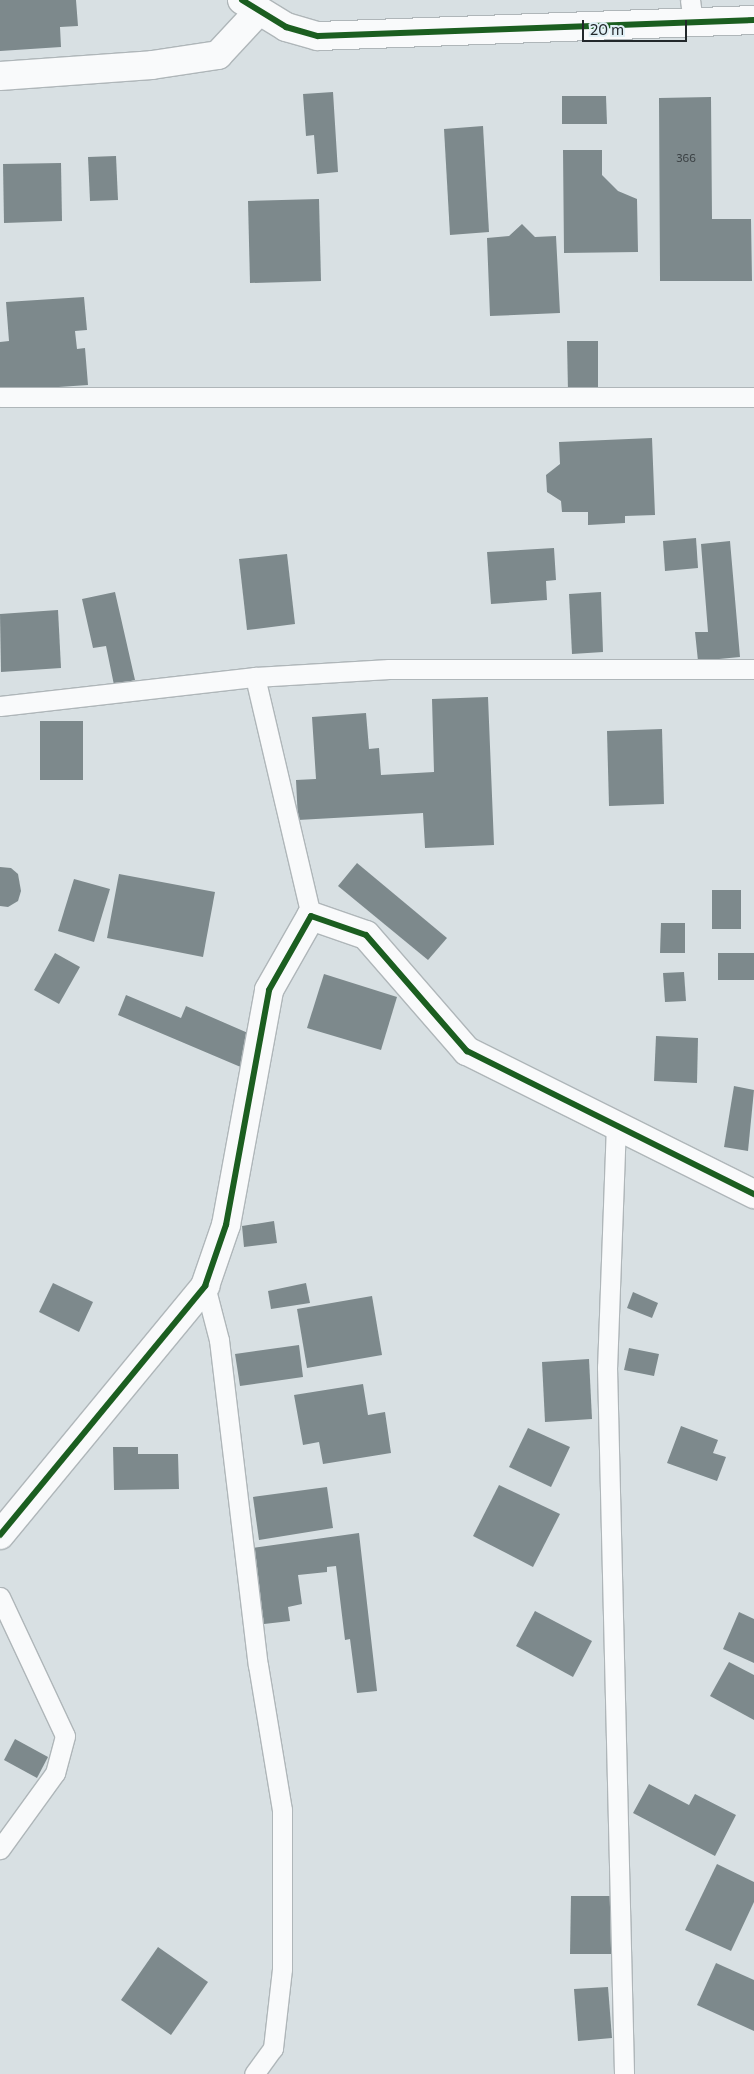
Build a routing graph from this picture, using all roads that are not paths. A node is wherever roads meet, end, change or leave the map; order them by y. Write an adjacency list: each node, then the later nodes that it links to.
1 (250, 6): 2 (street); 4 (street)
2 (692, 11): 3 (street)
3 (754, 20)
4 (0, 76)
5 (0, 397): 6 (lane)
6 (754, 397)
7 (754, 669): 8 (lane)
8 (255, 677): 9 (lane); 10 (lane)
9 (0, 706)
10 (311, 916): 11 (street); 13 (street)
11 (616, 1124): 12 (street); 18 (lane)
12 (754, 1194)
13 (205, 1286): 14 (street); 17 (lane)
14 (0, 1535)
15 (0, 1597): 16 (lane)
16 (0, 1849)
17 (254, 2074)
18 (624, 2074)

